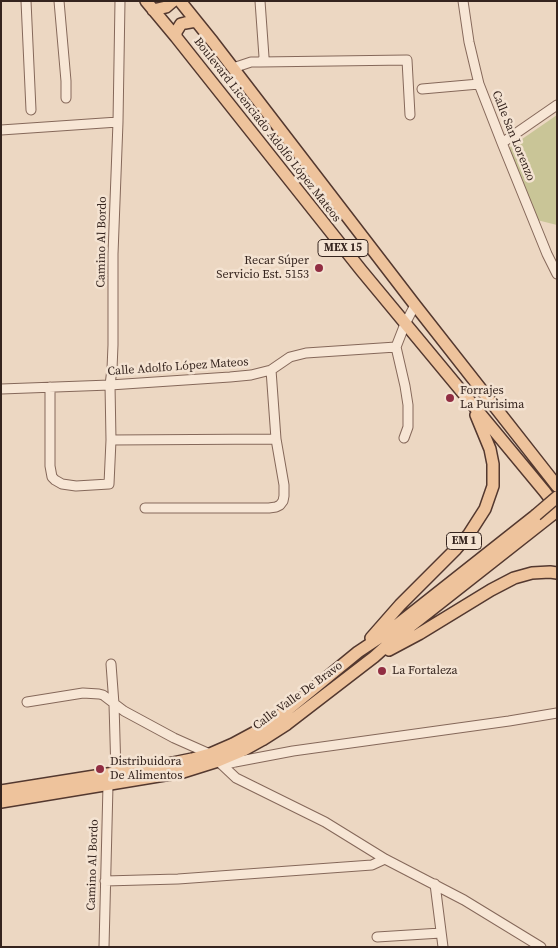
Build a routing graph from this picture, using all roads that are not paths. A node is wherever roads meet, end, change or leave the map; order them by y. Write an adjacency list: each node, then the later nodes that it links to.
1 (26, 1): 17 (street)
2 (59, 1): 15 (street)
3 (120, 1): 19 (street, Camino Al Bordo)
4 (172, 1): 8 (main road)
5 (180, 1): 9 (main road, Boulevard Licenciado Adolfo López Mateos / MEX 15)
6 (260, 1): 11 (street)
7 (463, 1): 13 (street, Calle San Lorenzo)
8 (149, 6): 10 (main road, Boulevard Licenciado Adolfo López Mateos / MEX 15)
9 (196, 21): 10 (main road); 12 (main road, Boulevard Licenciado Adolfo López Mateos / MEX 15)
10 (176, 37): 24 (main road, Boulevard Licenciado Adolfo López Mateos / MEX 15)
11 (260, 62): 12 (street); 18 (street)
12 (233, 68): 23 (main road, Boulevard Licenciado Adolfo López Mateos / MEX 15)
13 (479, 84): 14 (street); 21 (street, Calle San Lorenzo)
14 (422, 89)
15 (66, 98)
16 (557, 105): 21 (street)
17 (31, 110)
18 (410, 115)
19 (118, 122): 20 (street); 27 (street, Camino Al Bordo)
20 (1, 130)
21 (502, 143): 22 (street, Calle San Lorenzo)
22 (557, 274)
23 (415, 305): 24 (street); 34 (main road, Boulevard Licenciado Adolfo López Mateos / MEX 15)
24 (405, 324): 25 (street); 30 (main road, Boulevard Licenciado Adolfo López Mateos / MEX 15)
25 (396, 346): 26 (street, Calle Adolfo López Mateos); 31 (street)
26 (271, 370): 27 (street, Calle Adolfo López Mateos); 32 (street)
27 (110, 385): 28 (street, Calle Adolfo López Mateos); 33 (street, Camino Al Bordo)
28 (50, 387): 29 (street, Calle Adolfo López Mateos); 33 (street, Camino Al Bordo)
29 (1, 389)
30 (469, 400): 38 (main road, Boulevard Licenciado Adolfo López Mateos / MEX 15); 41 (main road, EM 1)
31 (404, 438)
32 (276, 439): 33 (street); 37 (street)
33 (111, 440)
34 (553, 474): 35 (main road, Boulevard Licenciado Adolfo López Mateos / MEX 15)
35 (557, 486)
36 (557, 497): 39 (main road, EM 1, bridge)
37 (145, 508)
38 (557, 510): 39 (main road, EM 1)
39 (539, 519): 41 (main road, EM 1); 42 (main road, EM 1)
40 (557, 573): 42 (main road, EM 1)
41 (358, 652): 47 (main road, Calle Valle De Bravo / EM 1)
42 (374, 657): 47 (main road, Calle Valle De Bravo / EM 1)
43 (111, 664): 45 (street)
44 (27, 702): 45 (street)
45 (114, 704): 47 (street); 48 (street)
46 (557, 713): 47 (street)
47 (217, 760): 48 (main road, Calle Valle De Bravo / EM 1); 49 (main road, Calle Valle De Bravo / EM 1); 52 (street)
48 (116, 773): 50 (main road, Calle Valle De Bravo / EM 1)
49 (108, 784): 51 (main road, Calle Valle De Bravo / EM 1); 53 (street, Camino Al Bordo)
50 (1, 791)
51 (1, 802)
52 (385, 859): 53 (street); 54 (street)
53 (105, 881): 57 (street, Camino Al Bordo)
54 (435, 884): 55 (street); 59 (street)
55 (441, 933): 56 (street); 58 (street)
56 (377, 937)
57 (104, 947)
58 (442, 947)
59 (541, 947)

